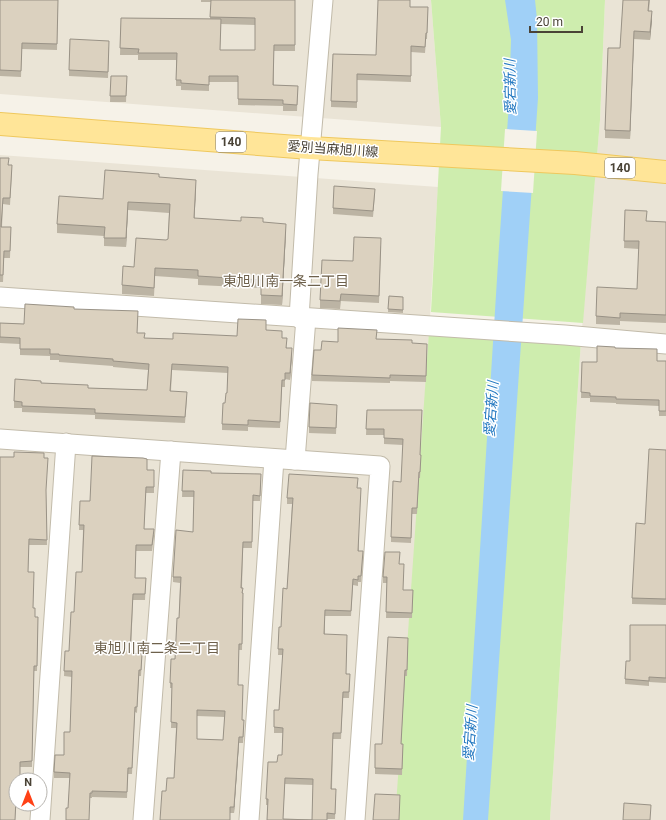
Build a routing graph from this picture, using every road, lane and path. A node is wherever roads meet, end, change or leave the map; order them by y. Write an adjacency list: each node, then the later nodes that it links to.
1 (323, 0): 3 (street)
2 (0, 124): 3 (main road, 愛別当麻旭川線 / 140)
3 (310, 148): 4 (main road, 愛別当麻旭川線 / 140); 6 (street)
4 (666, 172)
5 (0, 297): 6 (street)
6 (302, 318): 7 (street); 12 (street)
7 (666, 344)
8 (0, 439): 9 (street)
9 (66, 444): 10 (street); 13 (street)
10 (171, 451): 11 (street); 14 (street)
11 (274, 459): 12 (street); 15 (street)
12 (295, 460): 16 (street)
13 (40, 820)
14 (143, 820)
15 (249, 820)
16 (356, 820)

